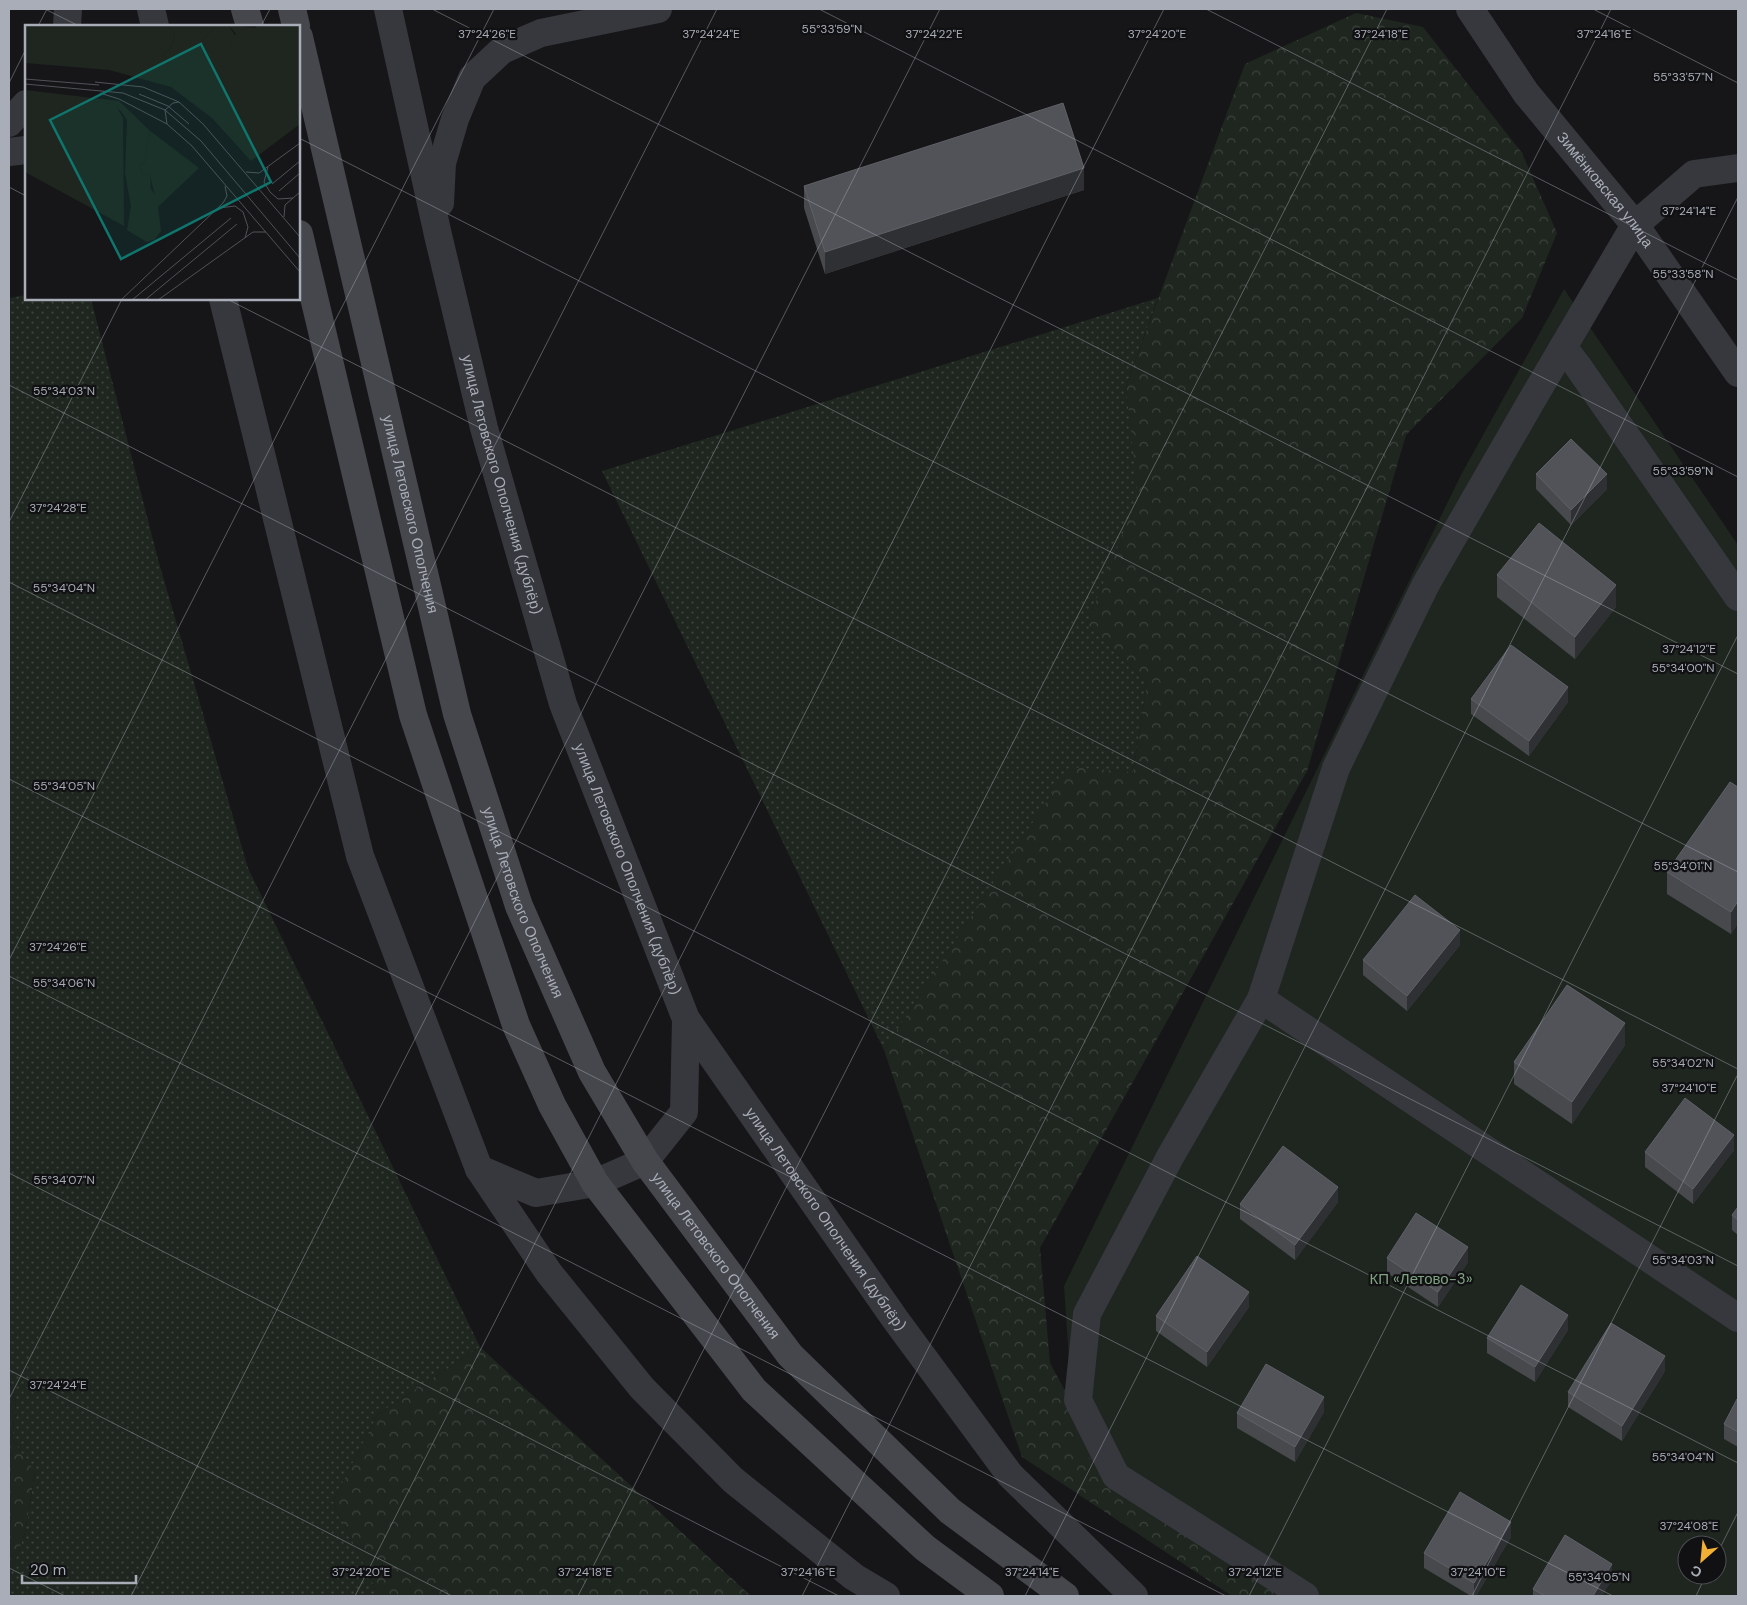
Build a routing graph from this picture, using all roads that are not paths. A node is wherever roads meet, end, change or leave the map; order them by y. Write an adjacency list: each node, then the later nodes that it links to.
1 (68, 9): 10 (street)
2 (151, 9): 11 (street)
3 (245, 9): 12 (main road)
4 (292, 9): 13 (main road)
5 (388, 9): 21 (street, улица Летовского Ополчения (дублёр))
6 (586, 9): 9 (street)
7 (658, 9): 9 (street)
8 (1470, 9): 20 (street, Зимёнковская улица)
9 (624, 15): 21 (street)
10 (67, 25)
11 (156, 25)
12 (250, 25)
13 (296, 25)
14 (300, 41): 29 (main road, улица Летовского Ополчения)
15 (25, 105): 16 (street)
16 (9, 122)
17 (25, 150): 18 (street)
18 (9, 152)
19 (1738, 168): 20 (street)
20 (1635, 225): 24 (street); 25 (street, Зимёнковская улица)
21 (438, 235): 28 (street, улица Летовского Ополчения (дублёр))
22 (300, 238): 31 (main road)
23 (223, 300): 30 (street)
24 (1563, 347): 26 (street); 27 (street)
25 (1738, 374)
26 (1738, 597)
27 (1261, 999): 32 (street); 37 (street)
28 (686, 1019): 29 (street); 36 (street, улица Летовского Ополчения (дублёр))
29 (645, 1161): 31 (street); 35 (main road, улица Летовского Ополчения)
30 (479, 1170): 31 (street); 33 (street)
31 (595, 1183): 34 (main road)
32 (1738, 1318)
33 (886, 1596)
34 (990, 1596)
35 (1065, 1596)
36 (1134, 1596)
37 (1305, 1596)

